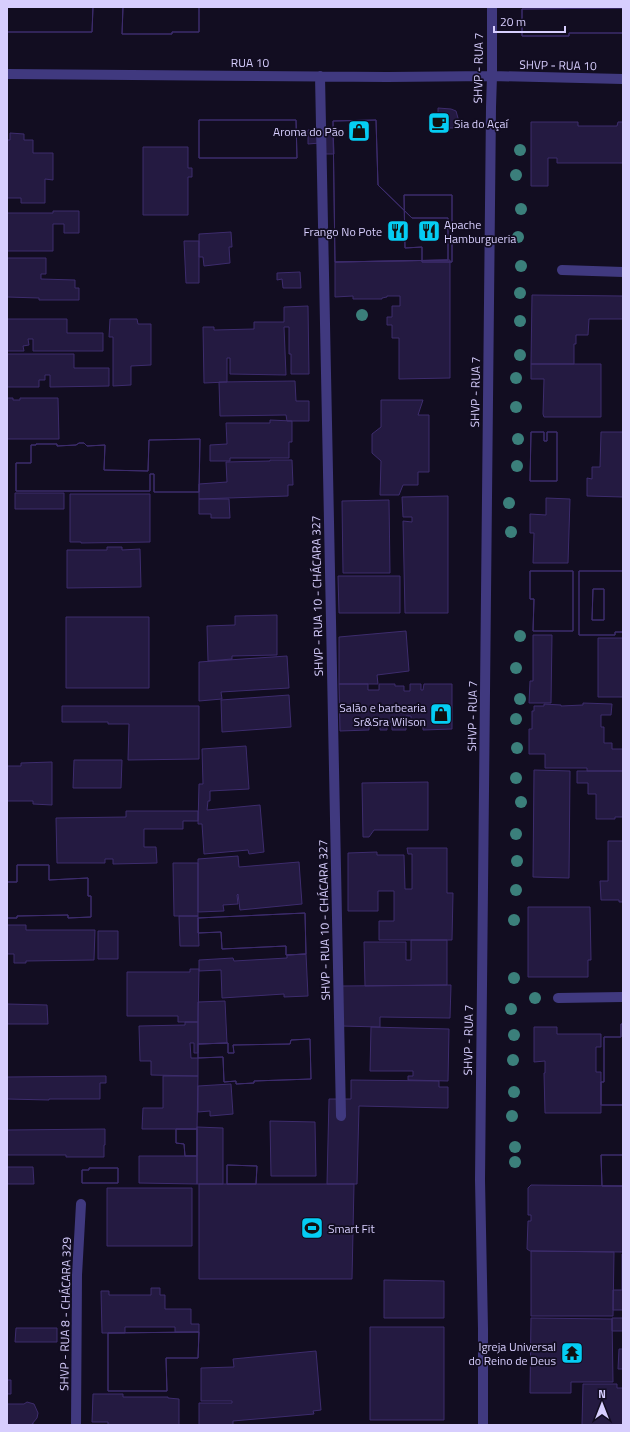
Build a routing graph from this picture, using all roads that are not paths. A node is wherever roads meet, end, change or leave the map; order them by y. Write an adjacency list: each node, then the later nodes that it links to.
1 (492, 7): 4 (street, SHVP - RUA 7)
2 (7, 74): 3 (street, RUA 10)
3 (320, 76): 4 (street, RUA 10); 10 (street, SHVP - RUA 10 - CHÁCARA 327)
4 (492, 76): 5 (street, SHVP - RUA 10); 13 (street, SHVP - RUA 7)
5 (623, 79)
6 (562, 270): 7 (street)
7 (623, 272)
8 (623, 997): 9 (street)
9 (558, 998)
10 (341, 1116)
11 (81, 1204): 12 (street, SHVP - RUA 8 - CHÁCARA 329)
12 (76, 1425)
13 (482, 1425)

